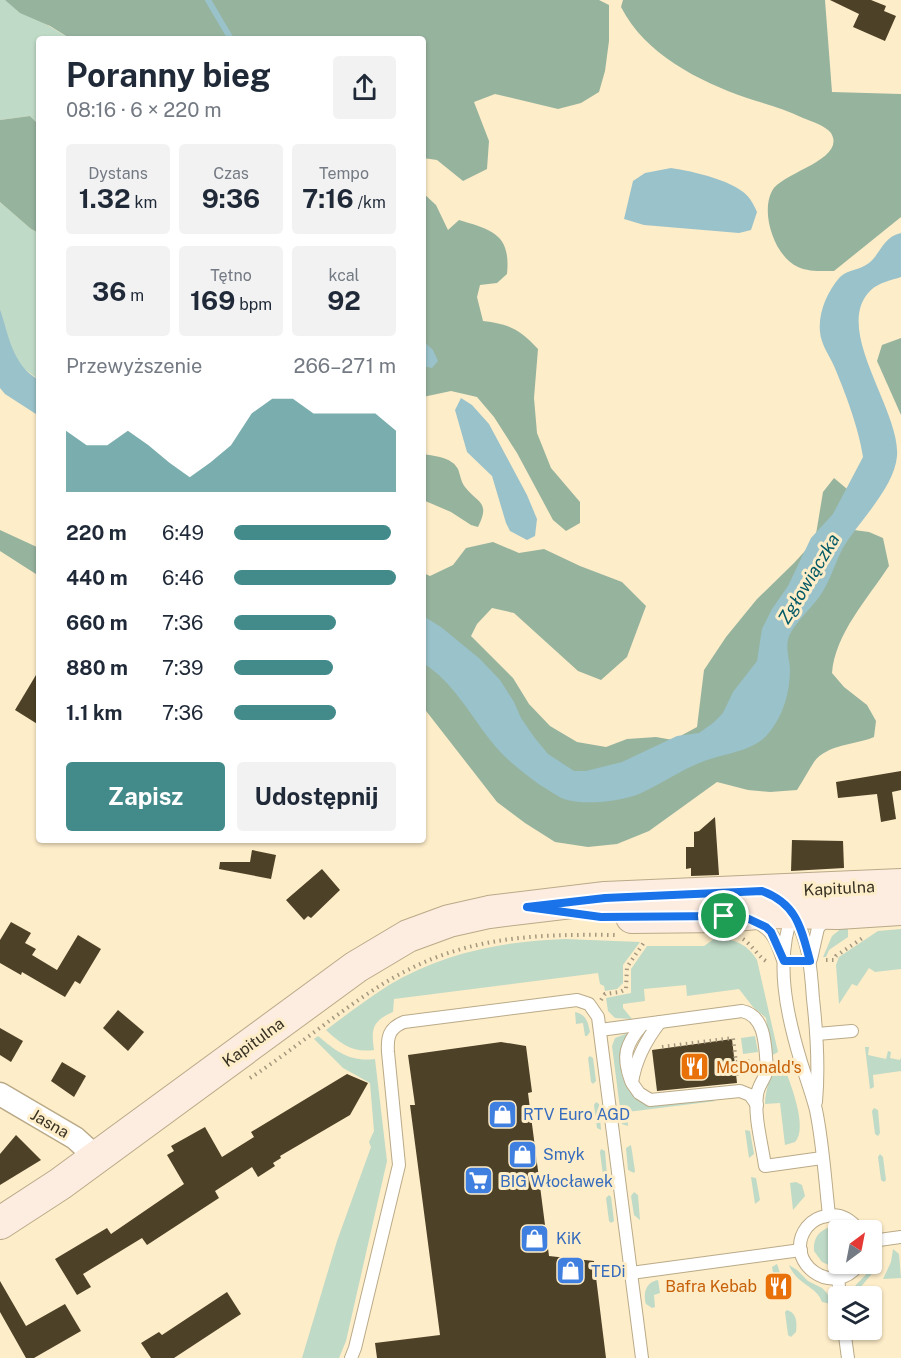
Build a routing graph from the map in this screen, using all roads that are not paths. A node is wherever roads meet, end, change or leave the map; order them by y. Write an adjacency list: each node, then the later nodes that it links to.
1 (901, 885): 3 (street, Kapitulna)
2 (762, 891): 3 (street, Kapitulna); 4 (street, Kapitulna); 6 (lane)
3 (844, 900): 5 (street, Kapitulna); 6 (street, Kapitulna); 9 (lane)
4 (527, 907): 7 (street, Kapitulna); 19 (street, Kapitulna)
5 (901, 909)
6 (793, 914): 7 (street, Kapitulna); 8 (lane); 9 (lane)
7 (730, 926): 8 (lane)
8 (784, 961): 18 (lane)
9 (810, 961): 14 (lane)
10 (660, 1022): 11 (lane); 15 (lane); 17 (lane)
11 (642, 1025): 12 (lane); 15 (lane)
12 (600, 1030): 27 (lane); 32 (lane)
13 (852, 1030): 14 (lane)
14 (817, 1034): 18 (lane)
15 (632, 1083): 17 (lane)
16 (0, 1094): 19 (street, Jasna)
17 (757, 1105): 20 (lane)
18 (816, 1110): 20 (lane)
19 (96, 1157): 23 (street, Kapitulna)
20 (822, 1158): 21 (lane)
21 (830, 1215): 22 (lane); 26 (lane)
22 (849, 1220)
23 (0, 1223)
24 (901, 1238): 25 (lane)
25 (882, 1240)
26 (801, 1250): 27 (lane); 29 (lane)
27 (631, 1273): 33 (lane)
28 (848, 1274): 29 (lane)
29 (838, 1278): 30 (lane)
30 (839, 1286)
31 (846, 1340): 34 (lane)
32 (351, 1358)
33 (642, 1358)
34 (848, 1358)

